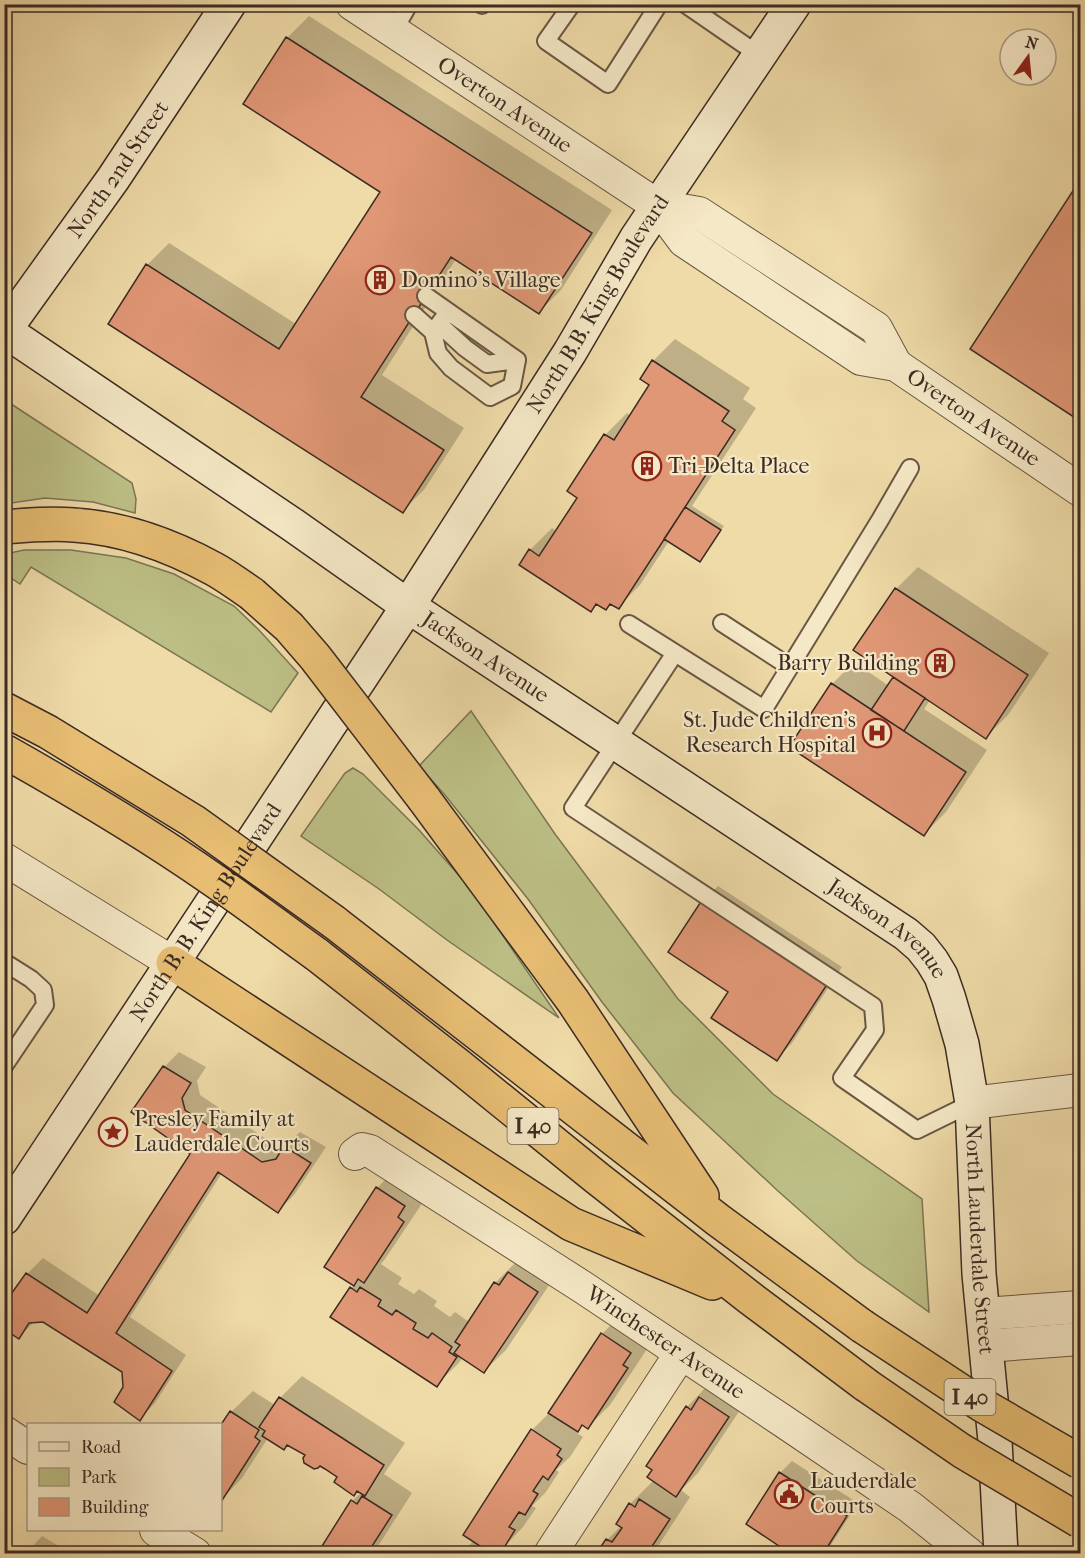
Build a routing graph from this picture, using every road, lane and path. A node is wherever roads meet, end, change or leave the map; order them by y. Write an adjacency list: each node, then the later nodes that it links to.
1 (229, 4): 14 (street, North 2nd Street)
2 (352, 4): 8 (street, Overton Avenue)
3 (410, 4): 8 (lane)
4 (572, 4): 5 (lane)
5 (658, 4)
6 (685, 4): 9 (lane)
7 (794, 4): 9 (street, North B.B. King Boulevard)
8 (393, 32): 10 (street, Overton Avenue)
9 (759, 56): 10 (street, North B.B. King Boulevard)
10 (658, 206): 15 (street, North B.B. King Boulevard); 17 (street, Overton Avenue)
11 (426, 296): 13 (lane)
12 (414, 315): 13 (lane)
13 (440, 323): 15 (lane); 15 (lane)
14 (5, 330): 19 (street, Jackson Avenue)
15 (525, 394): 19 (street, North B.B. King Boulevard)
16 (910, 468): 23 (lane)
17 (1080, 490)
18 (4, 527): 36 (highway, bridge)
19 (408, 606): 25 (street, Jackson Avenue); 29 (street, North B. B. King Boulevard)
20 (722, 623): 23 (lane)
21 (629, 624): 22 (lane)
22 (675, 653): 23 (lane); 25 (lane)
23 (790, 667)
24 (4, 709): 36 (highway, I 40, bridge)
25 (617, 743): 30 (street, Jackson Avenue); 33 (lane)
26 (4, 752): 37 (highway, I 40, bridge)
27 (4, 858): 29 (street)
28 (4, 962): 31 (lane)
29 (173, 963): 35 (street, North B. B. King Boulevard); 37 (highway)
30 (949, 999): 33 (street, North Lauderdale Street)
31 (4, 1065)
32 (1080, 1090): 33 (street)
33 (972, 1103): 39 (street, North Lauderdale Street)
34 (355, 1154): 42 (street, Winchester Avenue)
35 (4, 1218)
36 (718, 1220): 45 (highway, I 40, bridge)
37 (750, 1298): 46 (highway, I 40, bridge)
38 (1080, 1307): 39 (street)
39 (984, 1314): 41 (street, North Lauderdale Street)
40 (1080, 1339): 41 (street)
41 (986, 1346): 51 (street, North Lauderdale Street)
42 (681, 1353): 49 (street); 50 (street, Winchester Avenue)
43 (4, 1432): 44 (street)
44 (27, 1447)
45 (1080, 1462)
46 (1080, 1521)
47 (158, 1531): 48 (street)
48 (195, 1554)
49 (550, 1554)
50 (969, 1554)
51 (1001, 1554)

